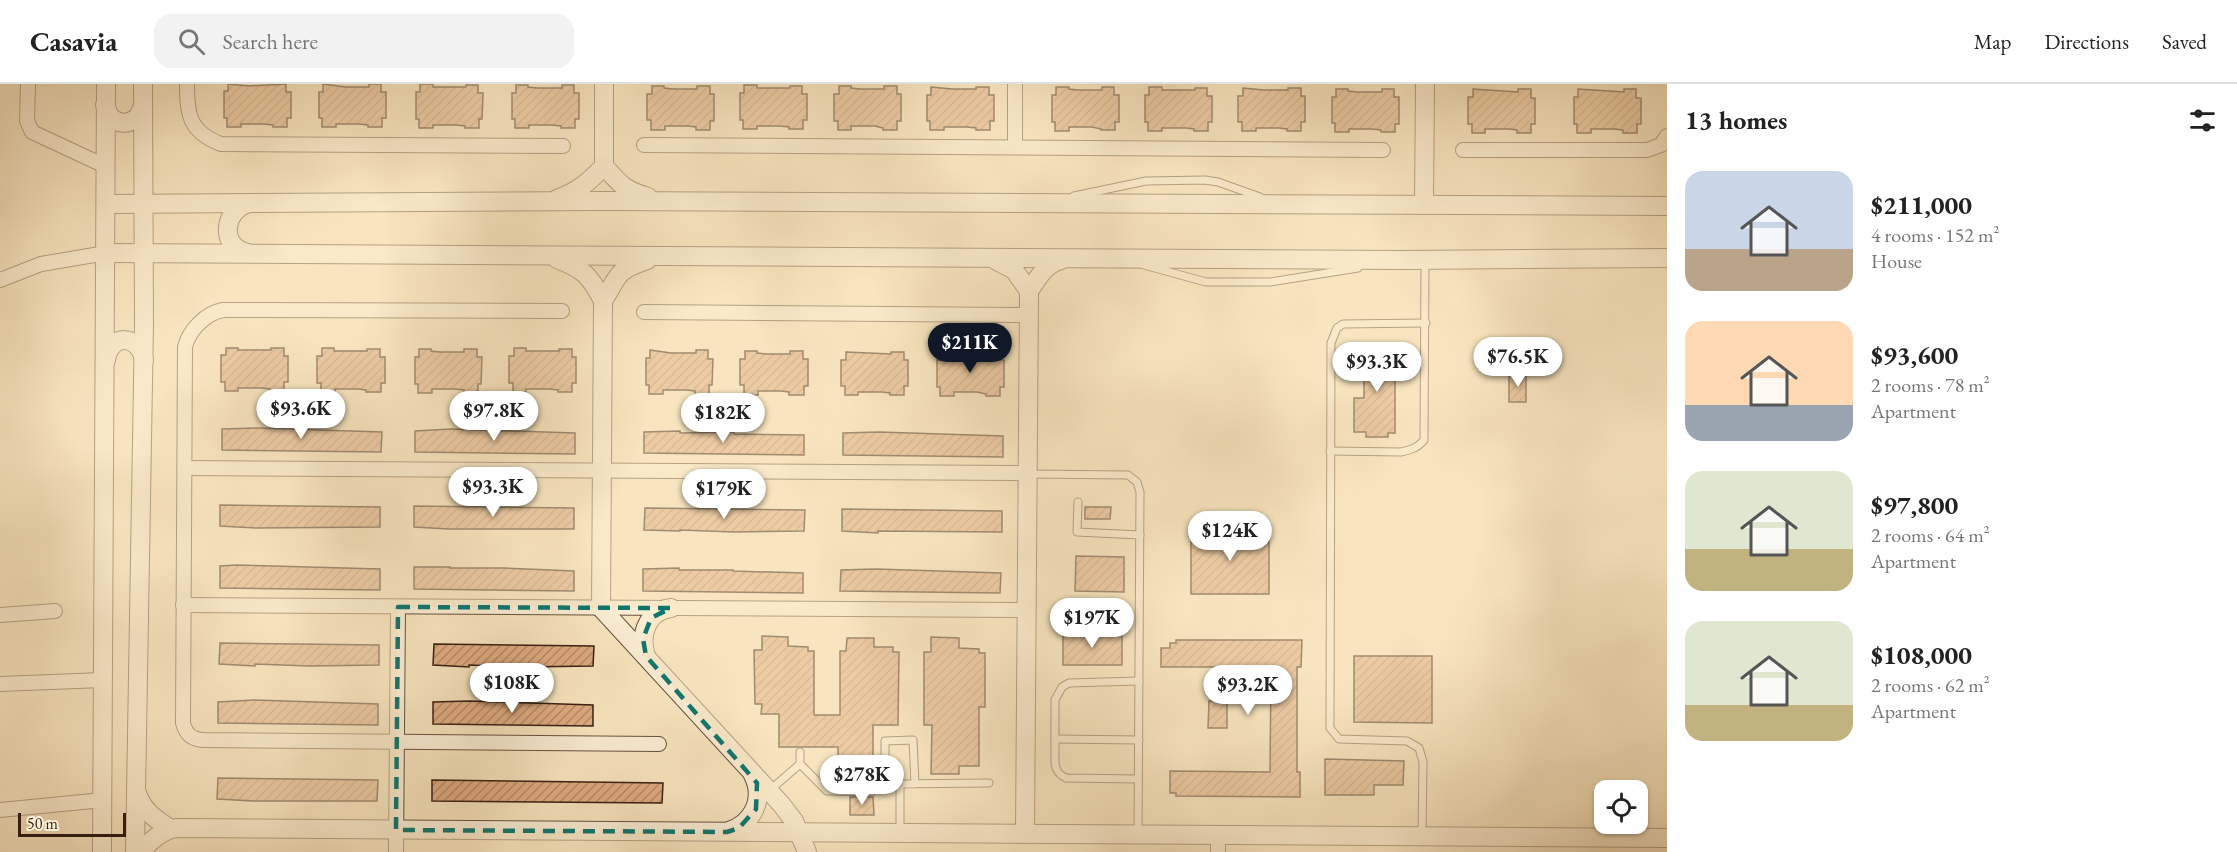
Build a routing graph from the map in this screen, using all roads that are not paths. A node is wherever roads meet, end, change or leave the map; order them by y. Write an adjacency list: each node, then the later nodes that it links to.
1 (28, 84): 16 (street)
2 (106, 84): 8 (street)
3 (143, 84): 9 (street)
4 (187, 84): 12 (street)
5 (604, 84): 17 (street)
6 (1015, 84): 13 (street)
7 (1425, 84): 24 (street)
8 (105, 105): 9 (street); 16 (street)
9 (143, 105): 19 (street)
10 (1667, 136): 15 (street)
11 (644, 145): 13 (street)
12 (563, 146)
13 (1015, 147): 14 (street)
14 (1383, 150)
15 (1463, 150)
16 (105, 166): 22 (street)
17 (604, 166): 18 (street); 21 (street)
18 (661, 202): 21 (street); 23 (street)
19 (143, 203): 20 (street); 22 (street); 28 (street)
20 (251, 203): 21 (street); 29 (street)
21 (547, 203)
22 (106, 204): 27 (street)
23 (1036, 204): 25 (street); 25 (lane)
24 (1424, 205): 25 (street); 26 (street)
25 (1282, 206)
26 (1667, 206)
27 (106, 253): 28 (street); 36 (street); 43 (street)
28 (144, 253): 29 (street); 44 (street)
29 (252, 253): 30 (street)
30 (546, 255): 31 (street); 38 (street)
31 (662, 255): 33 (street); 38 (street)
32 (1667, 258): 35 (street)
33 (991, 259): 34 (street); 37 (street)
34 (1065, 259): 35 (street); 37 (street)
35 (1425, 260): 42 (lane)
36 (0, 280)
37 (1029, 291): 41 (street)
38 (603, 301): 47 (street)
39 (562, 311): 46 (street)
40 (644, 312): 41 (street)
41 (1029, 315): 48 (street)
42 (1426, 323): 45 (lane); 45 (lane)
43 (106, 360): 44 (street); 59 (street)
44 (144, 360): 73 (street)
45 (1330, 451): 85 (lane)
46 (185, 468): 47 (street); 51 (street)
47 (601, 471): 48 (street); 53 (street)
48 (1027, 473): 50 (lane); 55 (street)
49 (1077, 502): 50 (lane)
50 (1140, 535): 60 (lane)
51 (183, 605): 52 (street); 64 (street)
52 (398, 607): 53 (street); 64 (street)
53 (601, 608): 54 (street); 58 (street)
54 (671, 608): 55 (street); 58 (street)
55 (1027, 610): 83 (street)
56 (55, 611): 57 (street)
57 (0, 615)
58 (646, 656): 68 (street)
59 (104, 680): 61 (street); 76 (street)
60 (1139, 681): 62 (lane); 63 (lane)
61 (0, 684)
62 (1055, 740): 63 (lane); 69 (lane)
63 (1138, 740): 69 (lane)
64 (396, 742): 65 (street); 79 (street)
65 (659, 744)
66 (800, 752): 67 (lane)
67 (800, 764): 74 (lane); 75 (lane)
68 (751, 772): 74 (street); 80 (street)
69 (1138, 778): 84 (lane)
70 (989, 783): 72 (lane)
71 (900, 784): 72 (lane); 72 (lane); 82 (lane)
72 (915, 784)
73 (136, 789): 78 (street); 90 (street)
74 (769, 791): 81 (street)
75 (872, 792)
76 (103, 800): 77 (street); 89 (street)
77 (0, 810)
78 (169, 828): 79 (street); 91 (street)
79 (396, 830): 80 (street); 92 (street)
80 (727, 832): 81 (street)
81 (801, 833): 82 (street); 93 (street)
82 (900, 833): 83 (street)
83 (1025, 834): 84 (street)
84 (1138, 834): 87 (street)
85 (1422, 837): 86 (street); 87 (street)
86 (1667, 838)
87 (1218, 843)
88 (1667, 846): 94 (street)
89 (102, 852)
90 (135, 852)
91 (142, 852)
92 (396, 852)
93 (807, 852)
94 (1666, 852)

